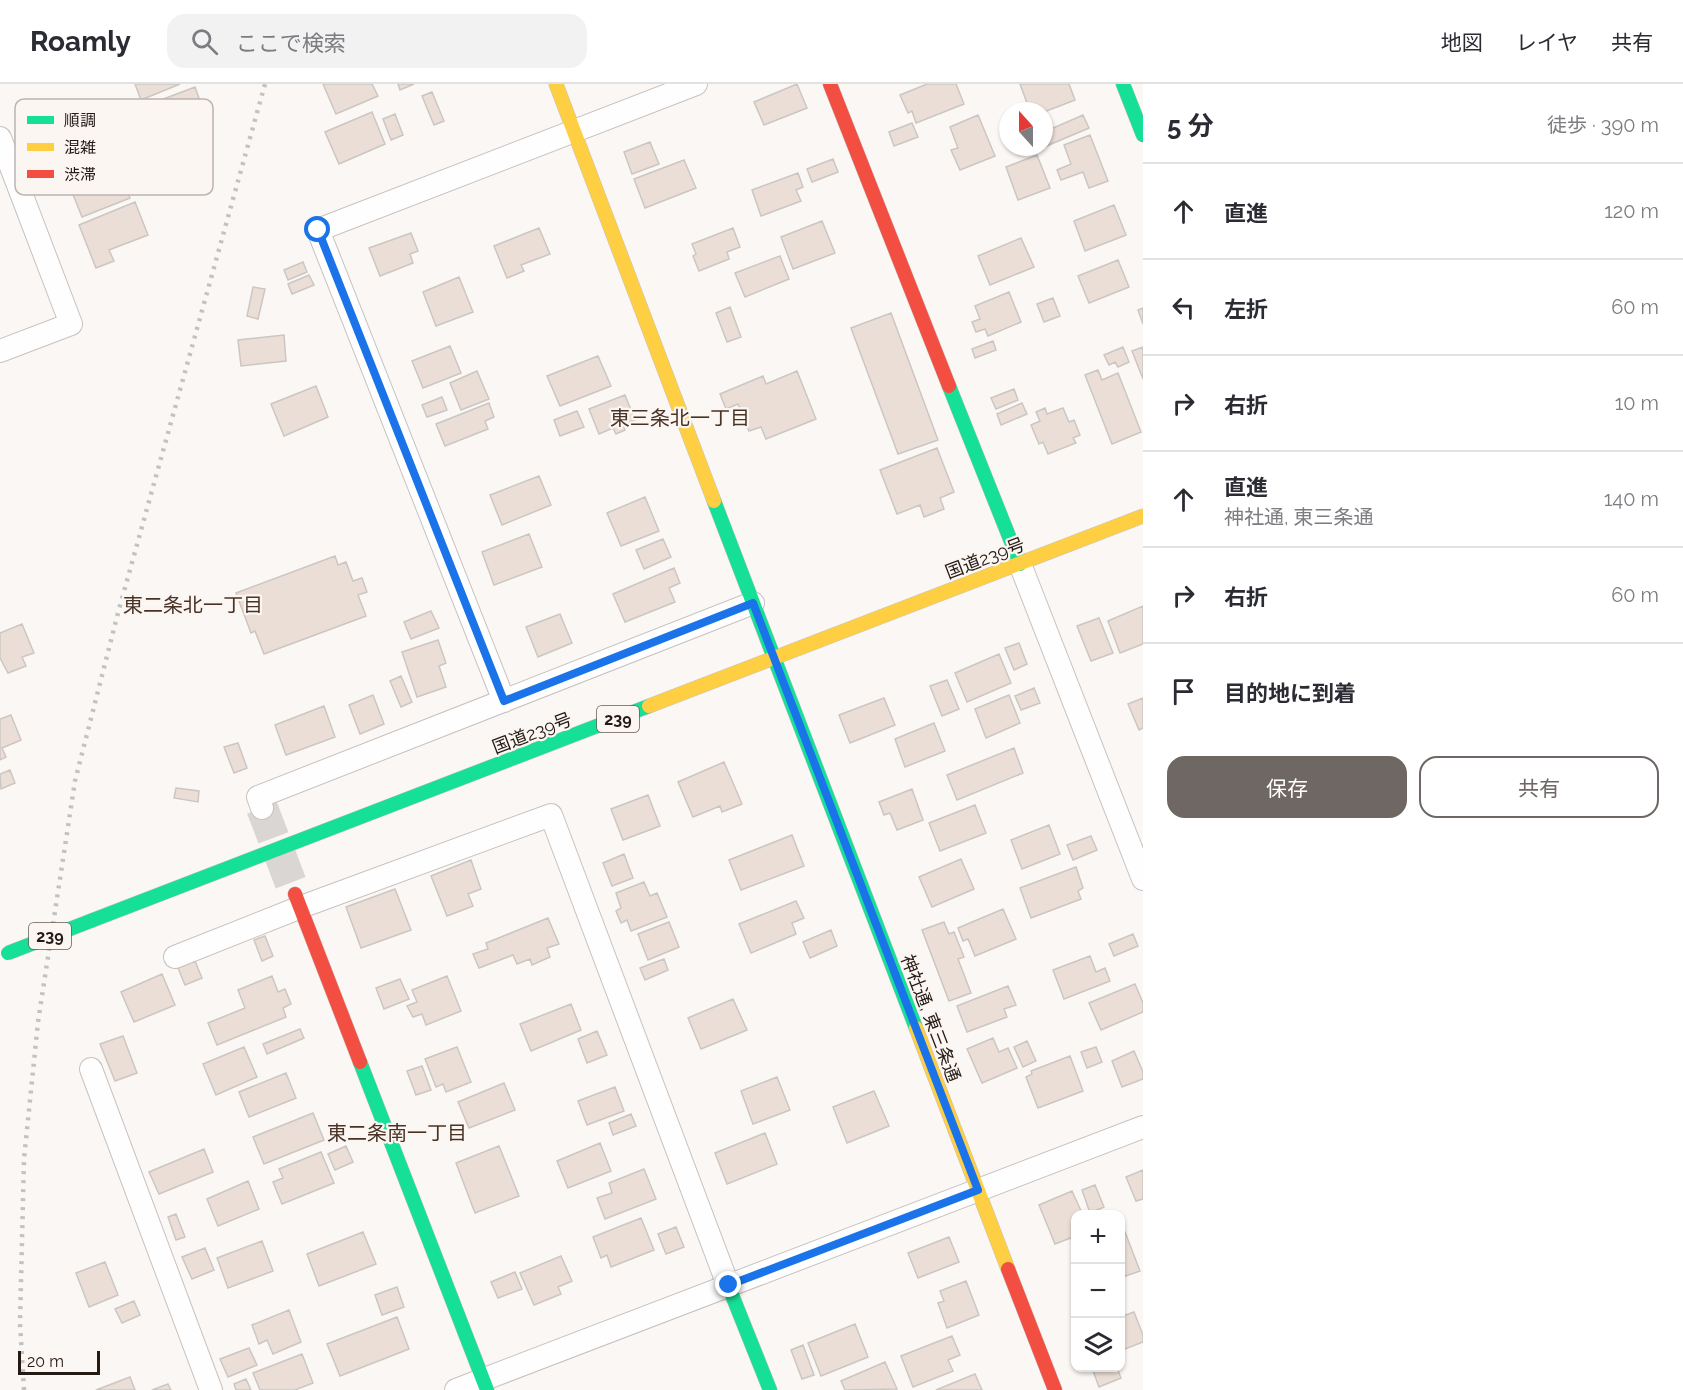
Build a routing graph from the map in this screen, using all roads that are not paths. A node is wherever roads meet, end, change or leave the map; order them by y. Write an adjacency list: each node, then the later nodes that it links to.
1 (556, 84): 5 (main road, 神社通, 東三条通)
2 (696, 84): 5 (street)
3 (830, 84): 12 (main road)
4 (1123, 84): 6 (main road)
5 (573, 132): 13 (main road, 神社通, 東三条通); 15 (street)
6 (1143, 135)
7 (0, 138): 8 (street)
8 (15, 177)
9 (22, 195): 10 (street)
10 (0, 351)
11 (1143, 516): 12 (main road, 国道239号 / 239)
12 (1020, 564): 14 (main road, 国道239号 / 239); 17 (street)
13 (753, 603): 14 (main road, 神社通, 東三条通); 15 (street)
14 (774, 660): 19 (main road, 国道239号 / 239, bridge); 23 (main road, 神社通, 東三条通)
15 (504, 701): 16 (street)
16 (262, 808)
17 (1143, 879)
18 (298, 901): 20 (street); 24 (street); 25 (main road)
19 (4, 954)
20 (175, 957)
21 (92, 1069): 26 (street)
22 (1143, 1127): 23 (street)
23 (978, 1190): 24 (street); 29 (main road, 神社通, 東三条通)
24 (729, 1285): 25 (street); 28 (main road)
25 (485, 1385): 27 (street)
26 (211, 1390)
27 (456, 1390)
28 (770, 1390)
29 (1055, 1390)

